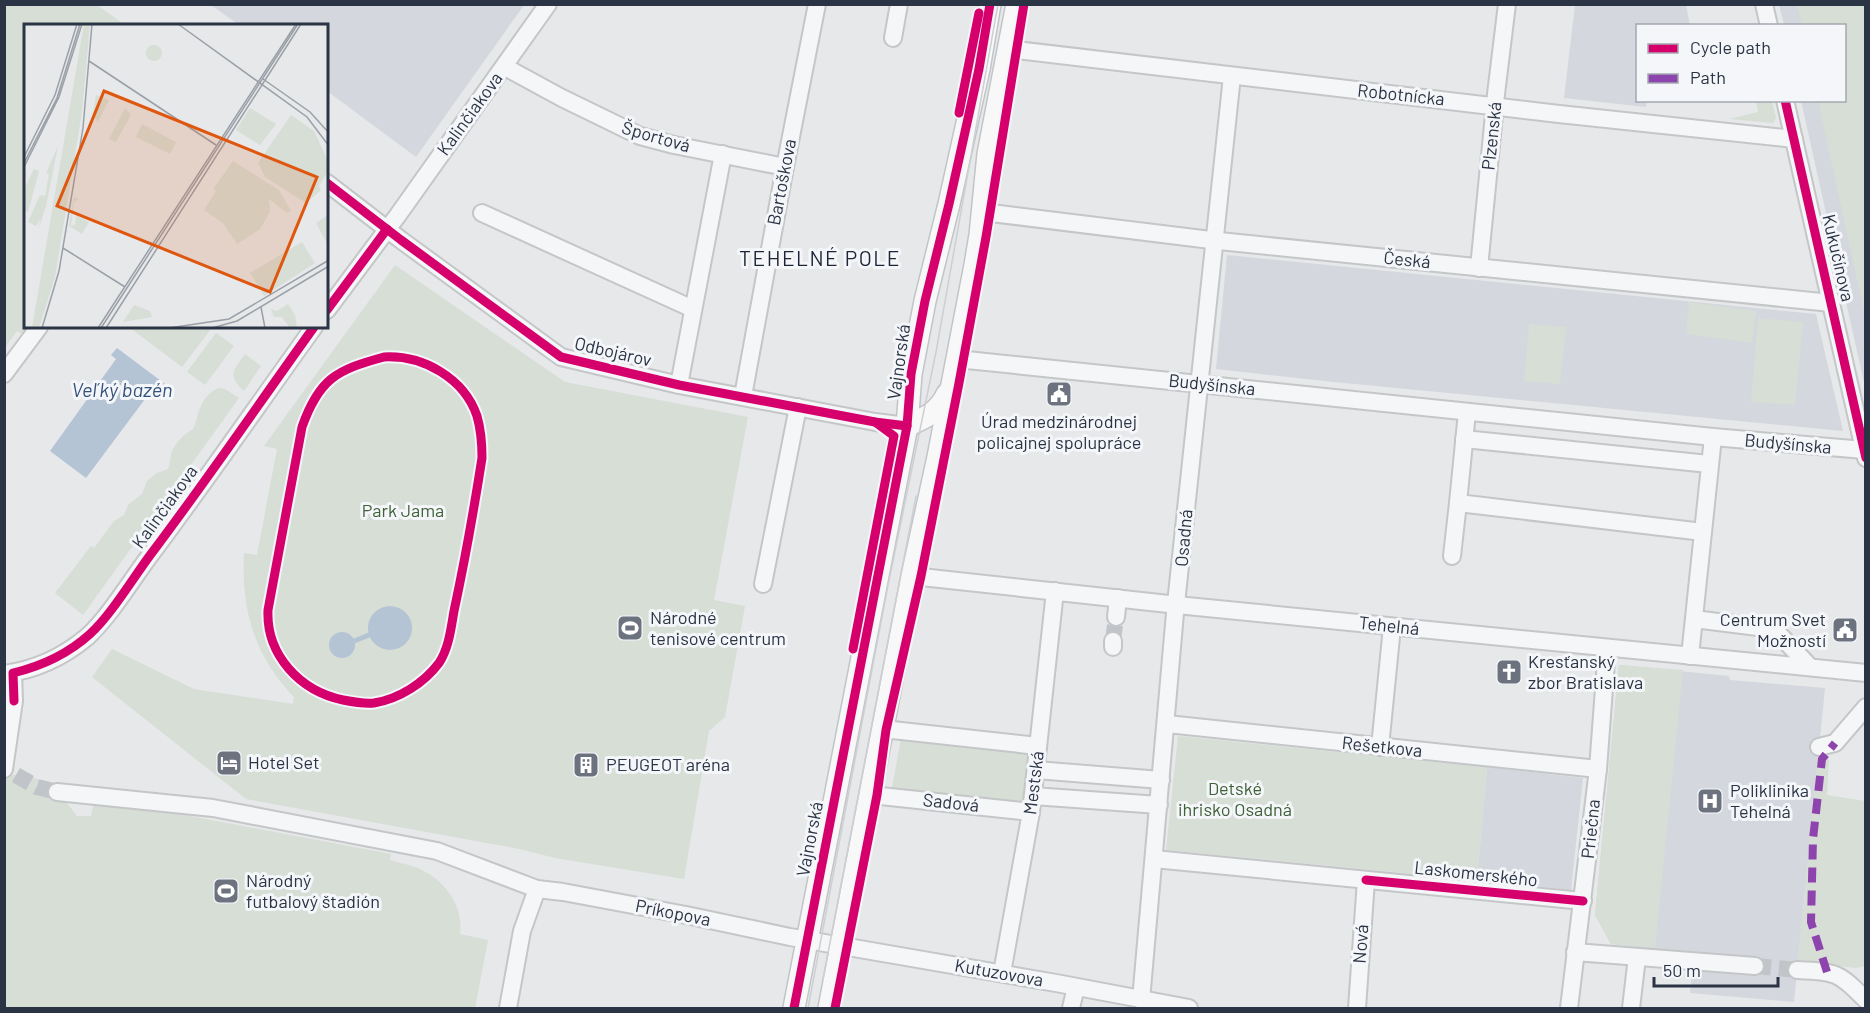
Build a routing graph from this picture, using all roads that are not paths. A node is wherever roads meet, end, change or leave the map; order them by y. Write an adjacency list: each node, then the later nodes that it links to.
1 (548, 4): 11 (street, Kalinčiakova)
2 (817, 4): 17 (street, Bartoškova)
3 (899, 4): 9 (street)
4 (990, 4): 37 (main road, Vajnorská)
5 (1017, 4): 10 (main road, Vajnorská)
6 (1507, 4): 14 (street, Plzenská)
7 (1764, 4): 8 (street)
8 (1769, 24)
9 (893, 38)
10 (1008, 49): 12 (street, Robotnícka); 19 (main road, Vajnorská)
11 (505, 67): 16 (street, Športová); 21 (street, Kalinčiakova)
12 (1232, 76): 14 (street, Robotnícka); 22 (street, Osadná)
13 (1785, 102): 15 (street, Kukučínova)
14 (1495, 106): 15 (street, Robotnícka); 23 (street, Plzenská)
15 (1794, 139): 24 (street, Kukučínova)
16 (723, 154): 17 (street, Športová); 26 (street)
17 (785, 166): 34 (street, Bartoškova)
18 (328, 184): 21 (street, Odbojárov)
19 (983, 212): 22 (street, Česká); 29 (main road, Vajnorská)
20 (482, 213): 26 (street)
21 (387, 229): 25 (street, Kalinčiakova); 33 (street, Odbojárov)
22 (1214, 240): 23 (street, Česká); 32 (street, Osadná)
23 (1479, 268): 24 (street, Česká)
24 (1831, 303): 40 (street, Kukučínova)
25 (328, 309)
26 (693, 309): 33 (street)
27 (38, 328): 30 (street)
28 (313, 328): 57 (street, Kalinčiakova)
29 (957, 358): 31 (main road, Vajnorská); 32 (street, Budyšínska)
30 (4, 374)
31 (953, 382): 37 (main road, Vajnorská); 41 (main road, Vajnorská)
32 (1198, 383): 36 (street, Budyšínska); 50 (street, Osadná)
33 (679, 385): 34 (street, Odbojárov)
34 (743, 396): 35 (street, Odbojárov)
35 (798, 407): 37 (street, Odbojárov); 47 (street)
36 (1467, 412): 38 (street, Budyšínska); 39 (street)
37 (907, 426): 41 (main road, Vajnorská); 77 (main road, Vajnorská)
38 (1713, 437): 40 (street, Budyšínska); 42 (street)
39 (1464, 440): 42 (street); 43 (street)
40 (1865, 454)
41 (938, 457): 46 (main road, Vajnorská)
42 (1709, 464): 44 (street)
43 (1458, 503): 44 (street); 45 (street)
44 (1703, 532): 52 (street)
45 (1452, 556)
46 (912, 576): 48 (street, Tehelná); 61 (main road, Vajnorská)
47 (763, 584)
48 (1055, 591): 49 (street, Tehelná); 62 (street, Mestská)
49 (1118, 598): 50 (street, Tehelná); 51 (street)
50 (1176, 604): 53 (street, Tehelná); 60 (street, Osadná)
51 (1116, 617)
52 (1694, 620): 55 (street); 56 (street)
53 (1392, 627): 54 (street, Tehelná); 63 (street)
54 (1606, 648): 55 (street, Tehelná); 65 (street, Priečna)
55 (1690, 656): 56 (street, Tehelná)
56 (1810, 667): 58 (street, Tehelná)
57 (9, 674): 66 (street, Kalinčiakova)
58 (1866, 674)
59 (1866, 707): 64 (street)
60 (1167, 724): 63 (street, Rešetkova); 68 (street, Osadná)
61 (883, 729): 62 (street); 70 (main road, Vajnorská)
62 (1038, 747): 67 (street, Mestská)
63 (1380, 747): 65 (street, Rešetkova)
64 (1819, 747)
65 (1598, 769): 76 (street, Priečna)
66 (9, 770)
67 (1036, 770): 68 (street); 71 (street, Mestská)
68 (1161, 780): 72 (street, Osadná)
69 (57, 792): 75 (street, Príkopova)
70 (871, 795): 71 (street, Sadová); 78 (main road, Vajnorská)
71 (1032, 804): 72 (street, Sadová); 83 (street, Mestská)
72 (1159, 805): 73 (street, Osadná)
73 (1154, 859): 74 (street, Laskomerského); 85 (street, Osadná)
74 (1366, 879): 76 (street, Laskomerského); 92 (street, Nová)
75 (537, 889): 77 (street, Príkopova); 87 (street)
76 (1583, 901): 79 (street, Priečna)
77 (807, 940): 78 (street, Kutuzovova); 88 (main road, Vajnorská)
78 (842, 945): 83 (street, Kutuzovova); 89 (main road, Vajnorská)
79 (1575, 952): 80 (street); 93 (street, Priečna)
80 (1637, 957): 81 (street); 94 (street)
81 (1755, 966)
82 (1797, 970): 86 (street)
83 (1002, 973): 84 (street, Kutuzovova)
84 (1076, 987): 85 (street, Kutuzovova); 90 (street)
85 (1141, 1000): 91 (street, Kutuzovova)
86 (1866, 1000)
87 (508, 1008)
88 (794, 1008)
89 (830, 1008)
90 (1071, 1008)
91 (1189, 1008)
92 (1357, 1008)
93 (1569, 1008)
94 (1631, 1008)

